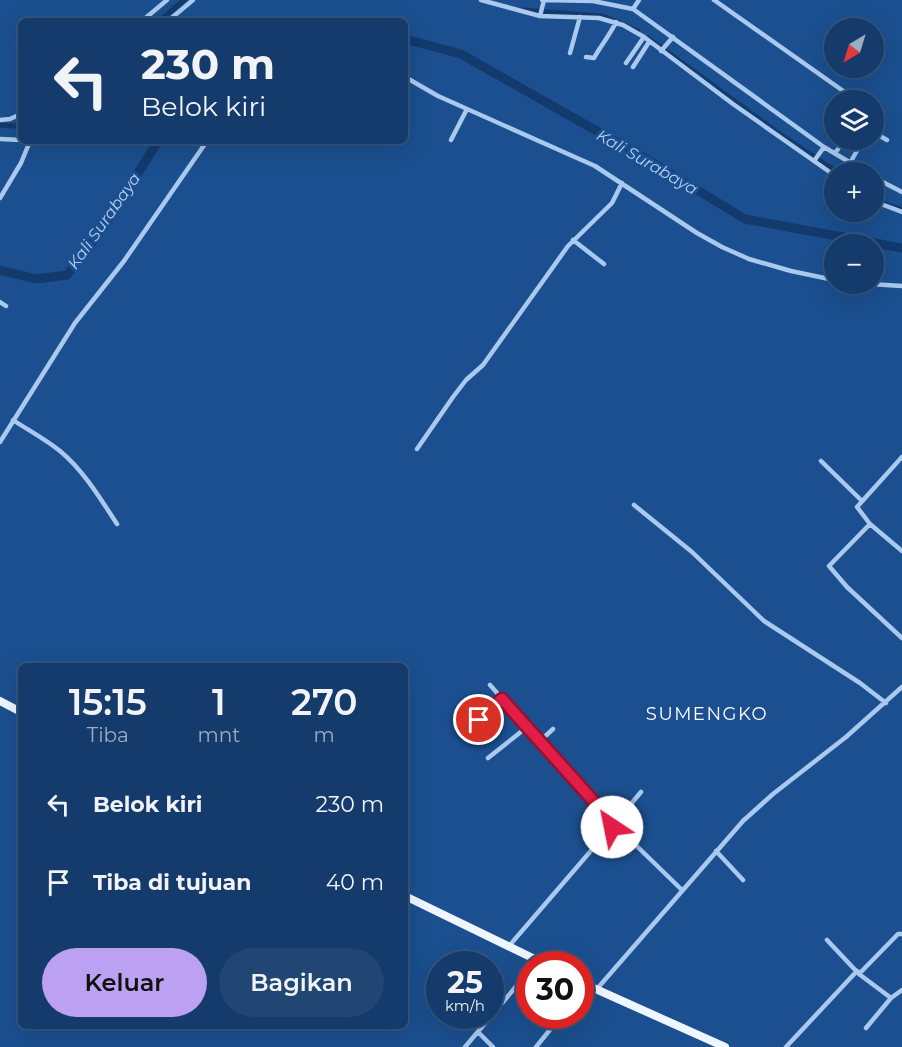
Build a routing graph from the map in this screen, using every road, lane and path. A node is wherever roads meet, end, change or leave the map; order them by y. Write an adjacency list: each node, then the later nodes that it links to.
1 (167, 0): 11 (street)
2 (193, 0): 12 (street)
3 (481, 0): 9 (street)
4 (579, 0): 7 (street); 8 (street)
5 (639, 0): 8 (street)
6 (714, 0): 23 (street)
7 (543, 1): 9 (street)
8 (633, 9): 15 (street)
9 (540, 15): 10 (street)
10 (580, 17): 13 (street); 18 (street)
11 (146, 18)
12 (172, 18)
13 (616, 22): 14 (street); 19 (street)
14 (644, 37): 16 (street); 20 (street)
15 (671, 39): 17 (street); 34 (street)
16 (649, 42): 17 (street); 21 (street)
17 (661, 50): 38 (street)
18 (570, 53)
19 (586, 57)
20 (626, 63)
21 (633, 67)
22 (408, 79): 24 (street)
23 (842, 90)
24 (467, 110): 30 (street); 41 (street)
25 (18, 118): 26 (street)
26 (0, 120)
27 (884, 138): 31 (street)
28 (0, 139): 29 (street)
29 (18, 140)
30 (451, 140)
31 (887, 140)
32 (29, 144): 44 (street)
33 (205, 144): 54 (street)
34 (823, 149): 37 (street); 38 (street)
35 (838, 150): 37 (street)
36 (858, 150): 39 (street)
37 (836, 153): 39 (street)
38 (815, 160): 40 (street)
39 (852, 161)
40 (824, 167)
41 (622, 183): 47 (street); 49 (street)
42 (884, 183): 43 (street)
43 (902, 192)
44 (0, 198)
45 (884, 205): 46 (street)
46 (902, 212)
47 (573, 240): 48 (street); 56 (street)
48 (604, 264)
49 (824, 278)
50 (884, 285): 51 (street)
51 (902, 286)
52 (0, 302): 53 (street)
53 (6, 306)
54 (13, 420): 55 (street); 61 (street)
55 (0, 442)
56 (417, 448)
57 (902, 457): 59 (street)
58 (821, 461): 59 (street)
59 (861, 500): 62 (street)
60 (634, 505): 69 (street)
61 (117, 524)
62 (870, 524): 63 (street); 64 (street)
63 (902, 550)
64 (902, 638)
65 (490, 685): 67 (street)
66 (902, 687): 69 (street)
67 (502, 699): 71 (street); 72 (street)
68 (0, 701): 70 (main road)
69 (886, 703): 78 (street)
70 (18, 710)
71 (479, 720)
72 (527, 727): 74 (street); 75 (street)
73 (553, 729): 74 (street)
74 (540, 741): 77 (street)
75 (488, 758)
76 (641, 792): 77 (street)
77 (614, 824): 80 (street); 84 (street)
78 (716, 851): 79 (street); 80 (street)
79 (742, 880)
80 (682, 890): 88 (street)
81 (408, 897): 84 (main road)
82 (902, 934): 86 (street)
83 (827, 940): 86 (street)
84 (509, 946): 85 (main road)
85 (518, 951)
86 (858, 972): 90 (street); 98 (street)
87 (516, 987): 93 (street)
88 (596, 990): 97 (main road)
89 (902, 990): 90 (street)
90 (891, 998): 91 (street)
91 (866, 1028)
92 (551, 1029): 96 (street)
93 (478, 1032): 94 (street); 95 (street)
94 (465, 1047)
95 (494, 1047)
96 (536, 1047)
97 (724, 1047)
98 (786, 1047)

